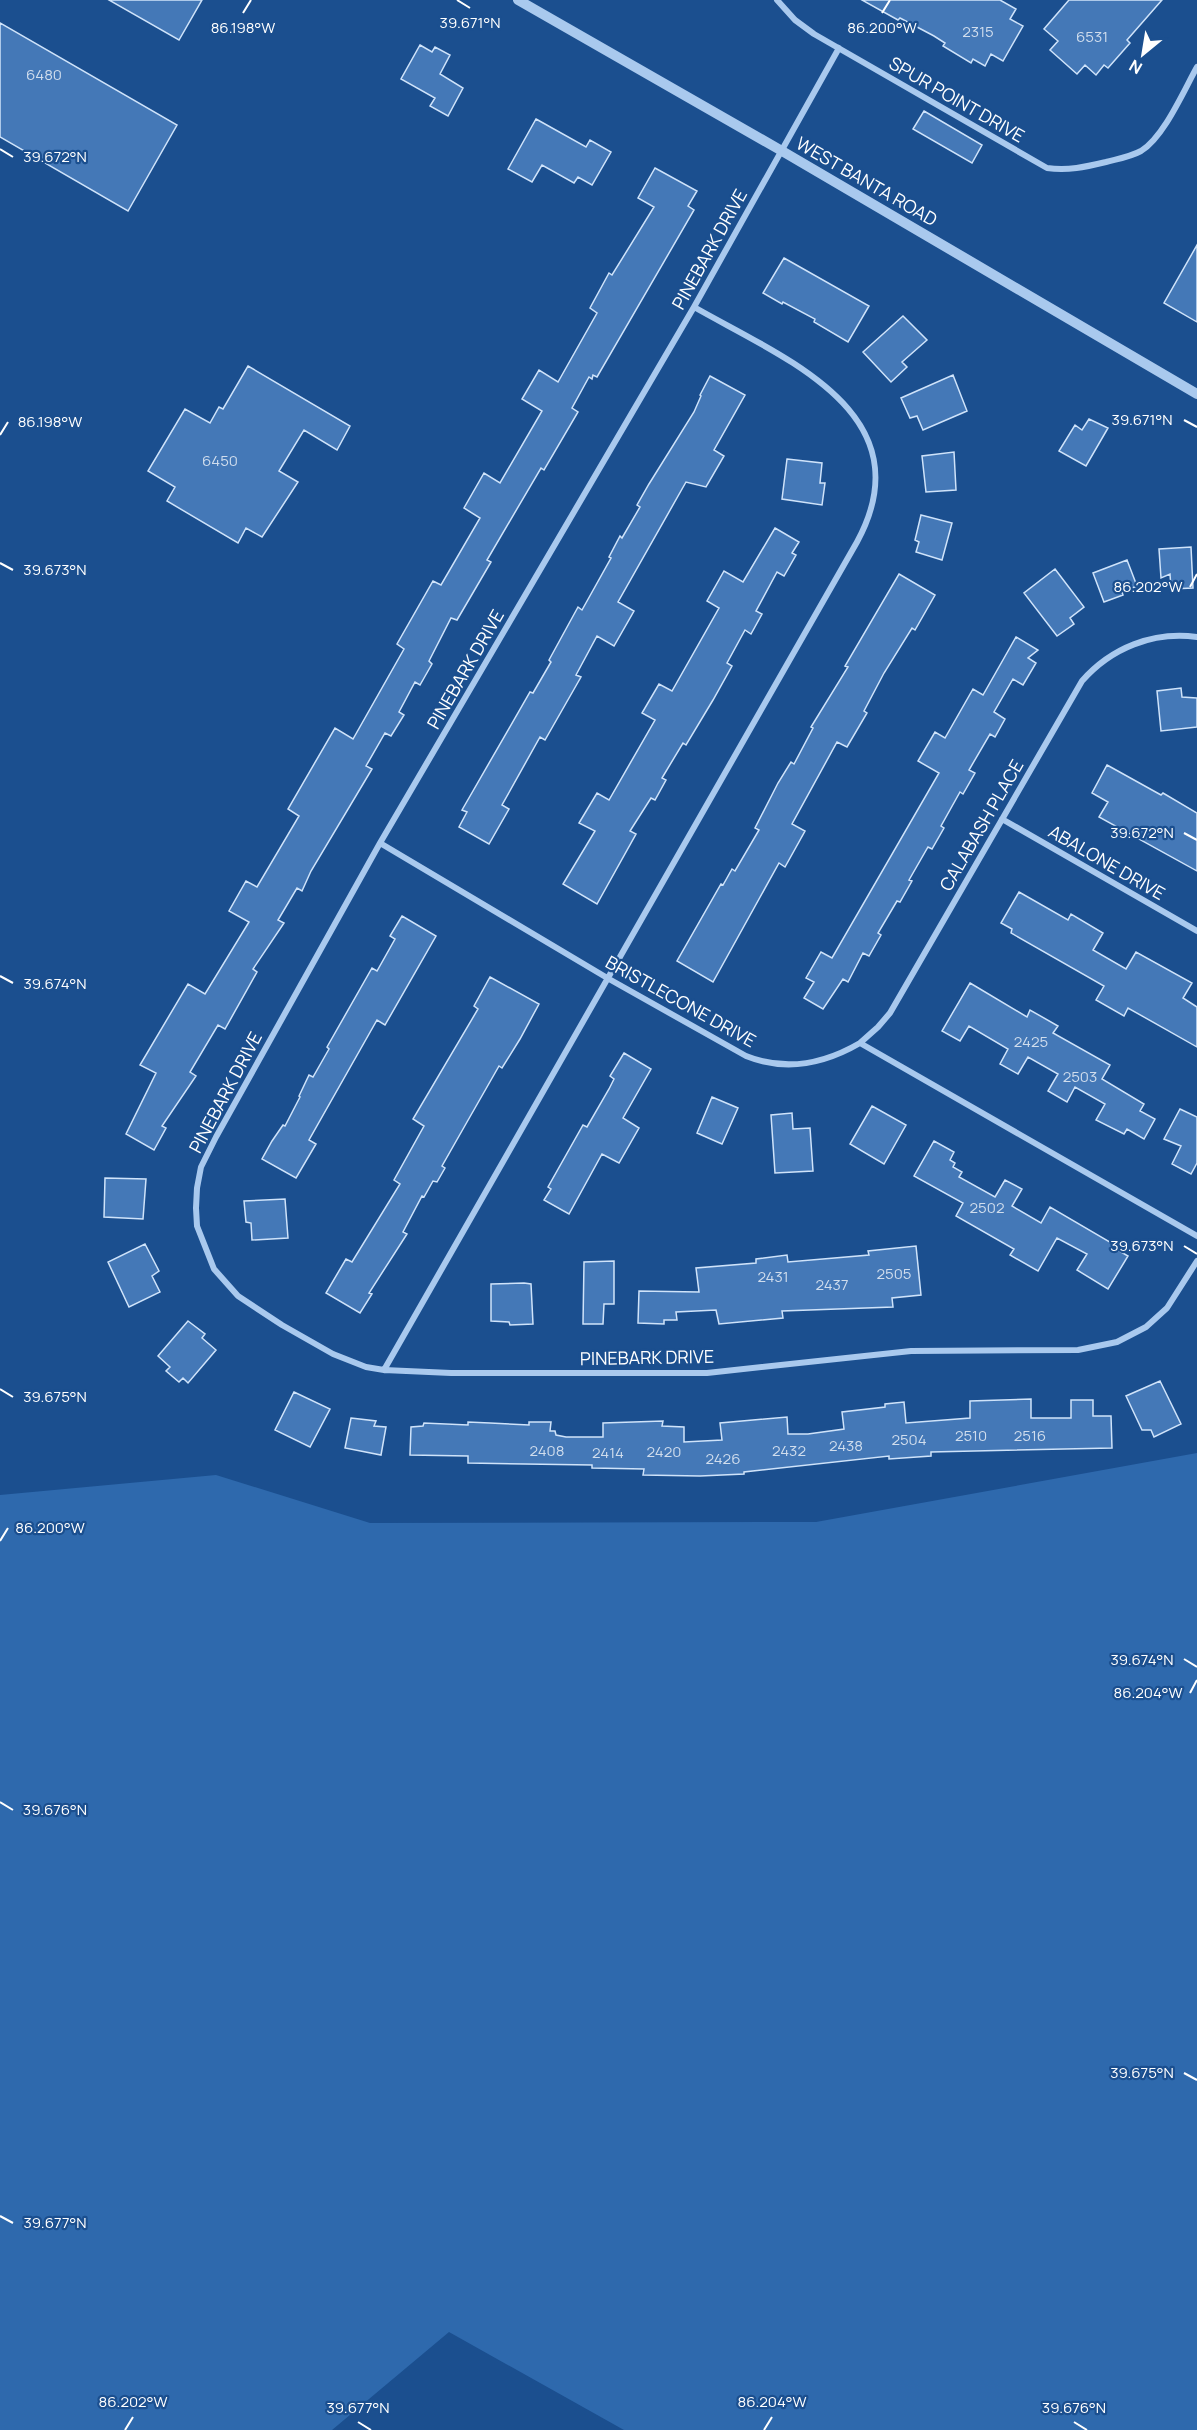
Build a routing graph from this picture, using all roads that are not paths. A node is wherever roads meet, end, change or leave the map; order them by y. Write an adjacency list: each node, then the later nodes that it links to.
1 (518, 0): 5 (street, WEST BANTA ROAD)
2 (777, 0): 3 (street, SPUR POINT DRIVE)
3 (839, 48): 4 (street, SPUR POINT DRIVE); 5 (street, PINEBARK DRIVE)
4 (1197, 67)
5 (782, 151): 6 (street, PINEBARK DRIVE); 7 (street, WEST BANTA ROAD)
6 (694, 307): 10 (street, PINEBARK DRIVE); 12 (street)
7 (1197, 394)
8 (1197, 637): 9 (street, CALABASH PLACE)
9 (1002, 819): 11 (street, ABALONE DRIVE); 13 (street, CALABASH PLACE)
10 (380, 843): 12 (street, BRISTLECONE DRIVE); 16 (street, PINEBARK DRIVE)
11 (1197, 931)
12 (609, 979): 13 (street, BRISTLECONE DRIVE); 16 (street)
13 (860, 1043): 14 (street)
14 (1197, 1236)
15 (1197, 1261): 16 (street, PINEBARK DRIVE)
16 (384, 1370)

